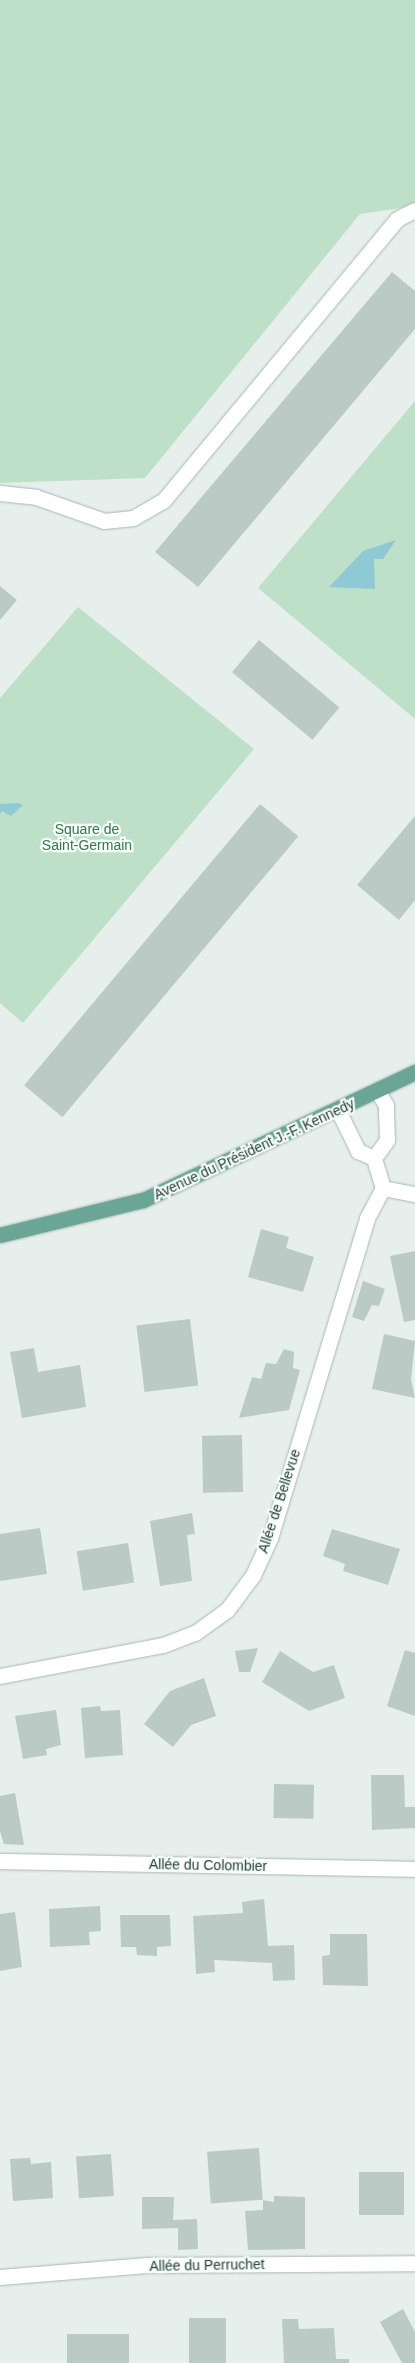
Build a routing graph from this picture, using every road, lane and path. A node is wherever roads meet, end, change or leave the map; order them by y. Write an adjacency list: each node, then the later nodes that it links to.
1 (415, 210): 2 (street)
2 (0, 493)
3 (415, 1072): 4 (main road, Avenue du Président J.-F. Kennedy)
4 (378, 1092): 5 (main road, Avenue du Président J.-F. Kennedy); 6 (street)
5 (338, 1110): 6 (street); 9 (main road, Avenue du Président J.-F. Kennedy)
6 (374, 1158): 7 (street)
7 (383, 1188): 8 (street); 10 (street, Allée de Bellevue)
8 (415, 1194)
9 (0, 1235)
10 (0, 1676)
11 (0, 1861): 12 (street, Allée du Colombier)
12 (415, 1869)
13 (415, 2263): 14 (street, Allée du Perruchet)
14 (0, 2277)

